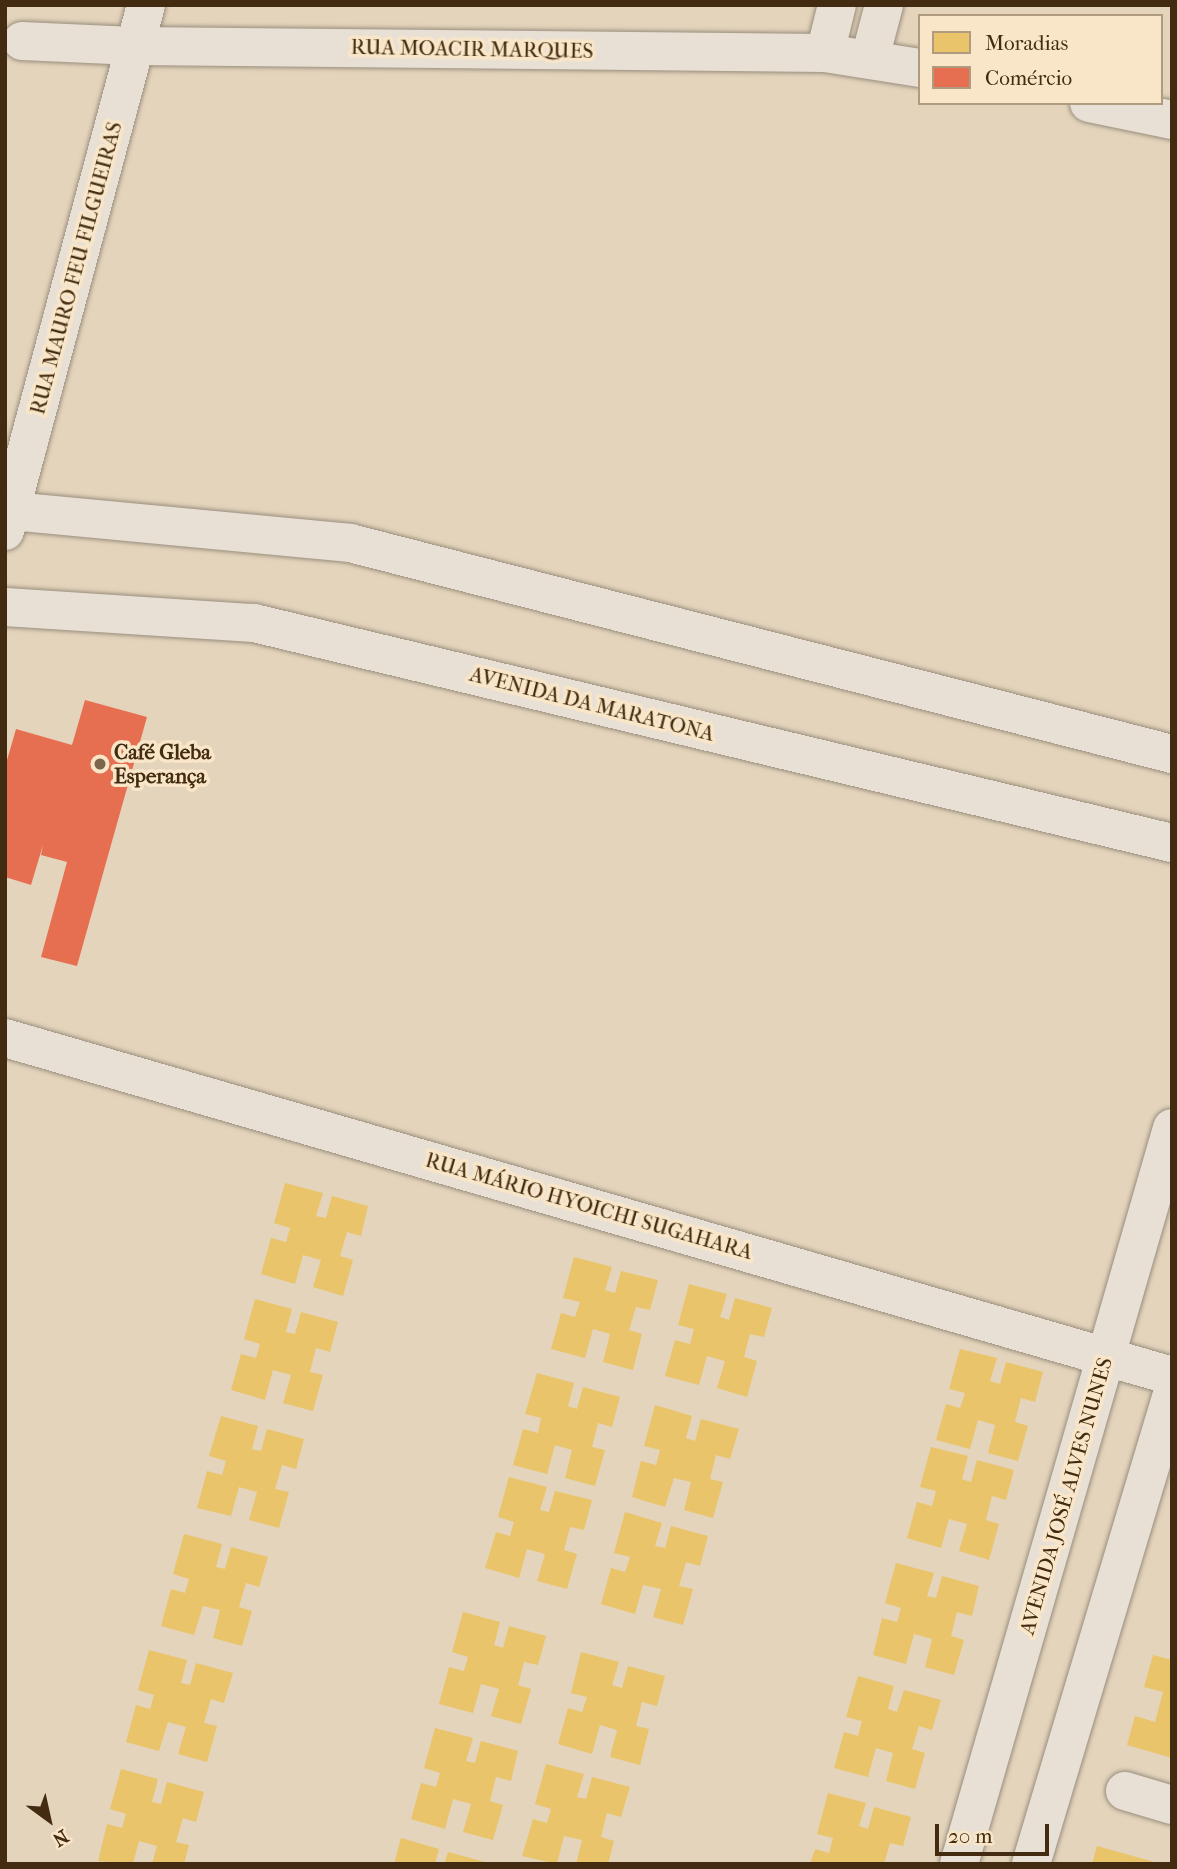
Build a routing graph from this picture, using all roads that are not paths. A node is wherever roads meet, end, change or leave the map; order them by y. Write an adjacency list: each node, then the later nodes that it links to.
1 (146, 5): 5 (street, RUA MAURO FEU FILGUEIRAS)
2 (837, 5): 6 (street)
3 (884, 5): 7 (street)
4 (22, 41): 5 (street, RUA MOACIR MARQUES)
5 (134, 46): 6 (street, RUA MOACIR MARQUES); 11 (street, RUA MAURO FEU FILGUEIRAS)
6 (825, 53): 7 (street, RUA MOACIR MARQUES)
7 (870, 58): 8 (street, RUA MOACIR MARQUES)
8 (918, 68)
9 (1098, 105): 10 (street)
10 (1172, 120)
11 (9, 521): 13 (street)
12 (5, 607): 14 (street, AVENIDA DA MARATONA)
13 (1172, 754)
14 (1172, 844)
15 (5, 1038): 17 (street, RUA MÁRIO HYOICHI SUGAHARA)
16 (1172, 1128): 17 (street, AVENIDA JOSÉ ALVES NUNES)
17 (1107, 1356): 18 (street, RUA MÁRIO HYOICHI SUGAHARA); 22 (street, AVENIDA JOSÉ ALVES NUNES)
18 (1172, 1376)
19 (1172, 1395): 23 (street)
20 (1125, 1791): 21 (street)
21 (1172, 1805)
22 (960, 1864)
23 (1031, 1864)

